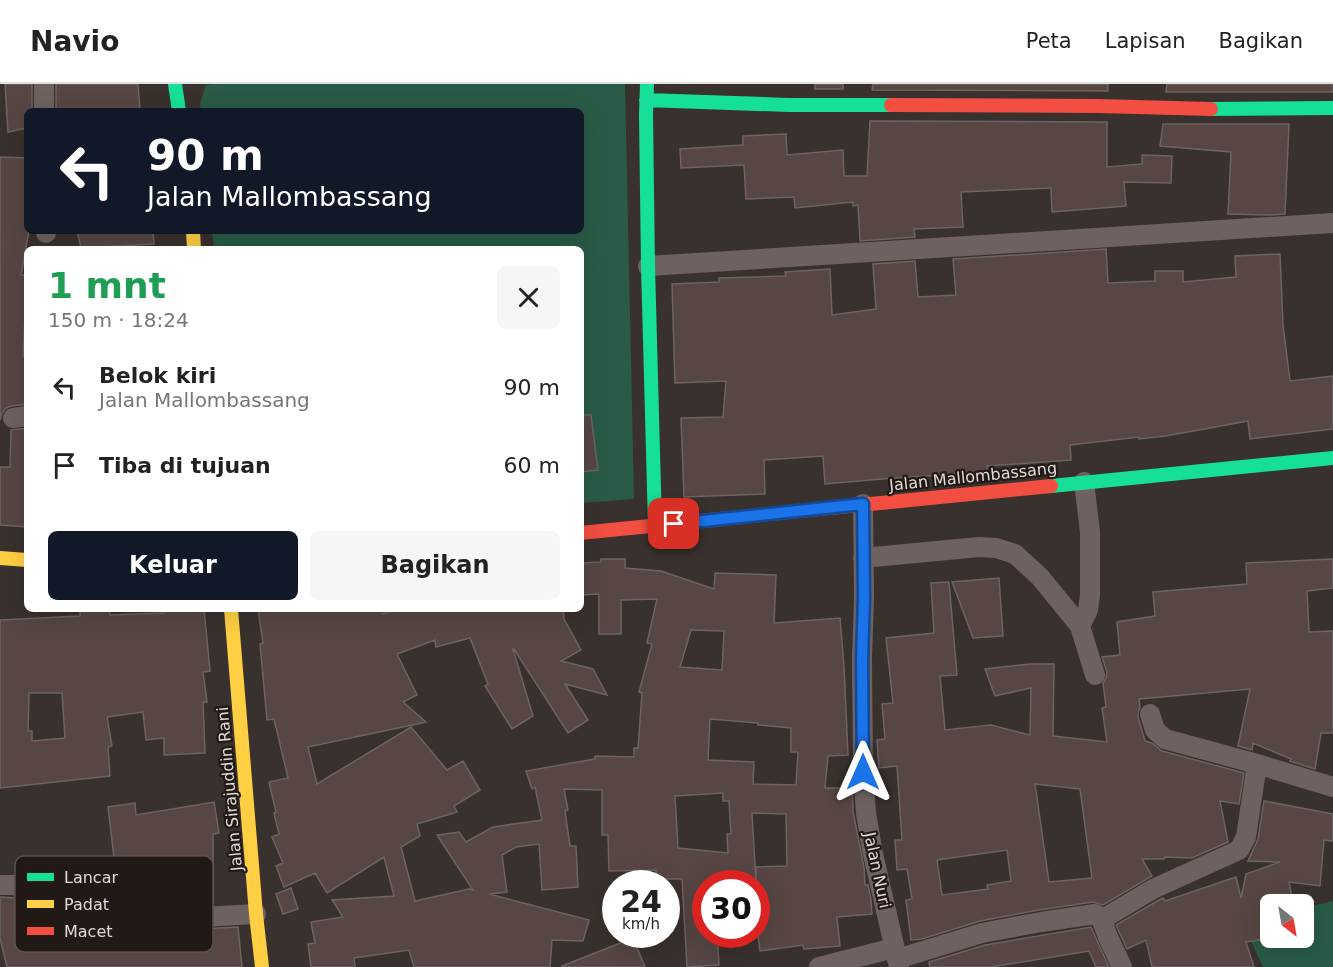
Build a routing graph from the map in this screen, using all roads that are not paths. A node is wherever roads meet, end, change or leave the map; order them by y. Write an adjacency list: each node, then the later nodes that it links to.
1 (44, 84): 5 (street)
2 (175, 84): 6 (main road)
3 (647, 84): 4 (main road)
4 (646, 100): 7 (main road); 9 (main road)
5 (44, 108)
6 (179, 108)
7 (1333, 108)
8 (1333, 223): 9 (street)
9 (648, 266): 13 (main road)
10 (1333, 458): 11 (main road, Jalan Mallombassang)
11 (1086, 501): 12 (main road, Jalan Mallombassang); 19 (street)
12 (863, 504): 13 (main road, Jalan Mallombassang); 16 (street, Jalan Nuri)
13 (655, 526): 14 (main road, Jalan Mallombassang)
14 (584, 533)
15 (0, 558): 17 (main road)
16 (863, 558): 19 (street); 29 (street, Jalan Nuri)
17 (24, 560)
18 (231, 612): 26 (main road, Jalan Sirajuddin Rani)
19 (1080, 626): 20 (street)
20 (1095, 675)
21 (1150, 714): 22 (street)
22 (1257, 764): 23 (street); 28 (street)
23 (1333, 787)
24 (0, 885): 25 (street)
25 (15, 886)
26 (256, 914): 27 (street); 30 (main road, Jalan Sirajuddin Rani)
27 (213, 916)
28 (1101, 920): 29 (street); 32 (street)
29 (896, 958): 31 (street)
30 (262, 967)
31 (819, 967)
32 (1122, 967)

